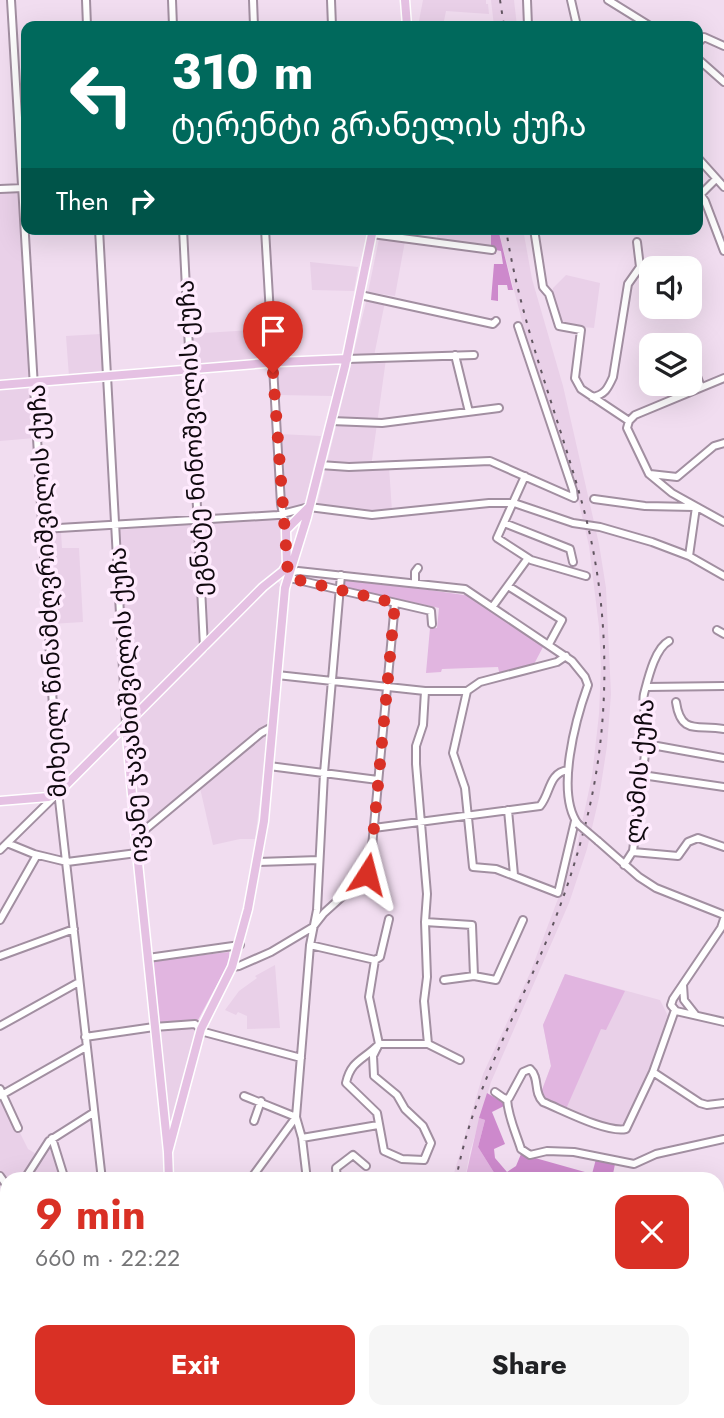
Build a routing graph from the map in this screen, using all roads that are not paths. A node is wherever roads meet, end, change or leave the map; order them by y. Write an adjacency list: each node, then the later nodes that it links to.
1 (11, 0): 24 (street, მიხეილ წინამძღვრიშვილის ქუჩა)
2 (86, 0): 11 (street)
3 (172, 0): 12 (street)
4 (253, 0): 13 (street)
5 (331, 0): 14 (street)
6 (405, 0): 15 (main road)
7 (412, 0): 16 (main road)
8 (527, 0): 17 (street)
9 (571, 0): 18 (street)
10 (608, 0): 19 (street)
11 (87, 21)
12 (173, 21)
13 (254, 21)
14 (332, 21)
15 (407, 21)
16 (408, 21)
17 (528, 21)
18 (576, 21)
19 (642, 21)
20 (703, 38): 21 (street)
21 (724, 46)
22 (703, 64): 23 (street)
23 (724, 82)
24 (17, 94): 25 (street); 26 (street, მიხეილ წინამძღვრიშვილის ქუჩა)
25 (21, 94)
26 (21, 157)
27 (703, 164): 28 (street)
28 (716, 179): 29 (street); 32 (street)
29 (724, 187)
30 (21, 188): 31 (street)
31 (0, 189)
32 (703, 190)
33 (703, 199): 43 (street)
34 (26, 235): 54 (street, მიხეილ წინამძღვრიშვილის ქუჩა)
35 (99, 235): 52 (street, ივანე ჯავახიშვილის ქუჩა)
36 (183, 235): 51 (street, ეგნატე ნინოშვილის ქუჩა)
37 (265, 235): 50 (street)
38 (371, 235): 44 (main road)
39 (392, 235): 42 (street)
40 (535, 235): 58 (street)
41 (637, 242): 58 (street)
42 (492, 250)
43 (724, 251)
44 (360, 295): 45 (street); 49 (main road)
45 (496, 321)
46 (518, 326): 66 (street)
47 (455, 355): 48 (street); 49 (street); 60 (street)
48 (474, 355)
49 (346, 359): 50 (main road); 61 (main road)
50 (272, 363): 51 (main road); 71 (street)
51 (190, 369): 52 (main road); 72 (street, ეგნატე ნინოშვილის ქუჩა)
52 (108, 376): 54 (main road); 75 (street, ივანე ჯავახიშვილის ქუჩა)
53 (724, 377): 56 (street)
54 (35, 382): 55 (main road); 76 (street, მიხეილ წინამძღვრიშვილის ქუჩა)
55 (0, 385)
56 (702, 387)
57 (680, 396): 62 (street)
58 (592, 397): 62 (street)
59 (499, 408): 60 (street)
60 (469, 412): 61 (street)
61 (331, 421): 64 (main road)
62 (629, 421): 65 (street)
63 (724, 443): 65 (street)
64 (320, 466): 66 (street); 69 (main road)
65 (649, 474): 70 (street)
66 (525, 476): 68 (street)
67 (594, 499): 70 (street)
68 (514, 503): 69 (street); 74 (street); 79 (street)
69 (309, 507): 71 (street); 77 (main road); 78 (main road)
70 (696, 507): 73 (street); 79 (street)
71 (285, 513): 72 (street); 77 (street)
72 (198, 520): 75 (street); 98 (street, ეგნატე ნინოშვილის ქუჩა)
73 (724, 522)
74 (504, 523): 80 (street); 81 (street)
75 (116, 525): 76 (street); 108 (street, ივანე ჯავახიშვილის ქუჩა)
76 (42, 529): 119 (street, მიხეილ წინამძღვრიშვილის ქუჩა)
77 (288, 530): 78 (main road); 82 (main road)
78 (298, 539): 82 (main road)
79 (688, 556): 87 (street)
80 (527, 558): 86 (street); 89 (street)
81 (573, 562)
82 (291, 564): 84 (main road); 84 (street); 85 (street)
83 (418, 568): 88 (street)
84 (283, 574): 90 (street); 98 (main road); 100 (main road)
85 (341, 575): 88 (street); 90 (street)
86 (586, 576)
87 (724, 576)
88 (415, 583): 92 (street)
89 (508, 586): 92 (street); 97 (street)
90 (340, 590): 91 (street); 101 (street)
91 (395, 603): 93 (street); 103 (street)
92 (493, 606): 97 (street)
93 (432, 624)
94 (717, 630): 95 (street)
95 (724, 634)
96 (669, 641): 104 (street, ლამის ქუჩა)
97 (549, 644): 99 (street)
98 (204, 646): 108 (main road)
99 (566, 656): 106 (street); 114 (street)
100 (277, 675): 101 (street); 109 (main road)
101 (331, 681): 103 (street); 115 (street)
102 (724, 686): 104 (street)
103 (387, 687): 105 (street); 117 (street)
104 (648, 687): 111 (street, ლამის ქუჩა)
105 (425, 691): 106 (street); 123 (street)
106 (467, 691): 122 (street)
107 (676, 702): 110 (street)
108 (126, 724): 119 (main road); 126 (main road, ივანე ჯავახიშვილის ქუჩა)
109 (272, 727): 113 (main road); 126 (street)
110 (724, 729)
111 (646, 744): 112 (street); 116 (street, ლამის ქუჩა)
112 (724, 758)
113 (269, 766): 115 (street); 135 (main road)
114 (568, 770): 121 (street); 124 (street)
115 (324, 773): 117 (street); 133 (street)
116 (642, 775): 118 (street); 130 (street, ლამის ქუჩა)
117 (378, 780): 125 (street)
118 (724, 788)
119 (58, 793): 120 (main road); 127 (street); 134 (street, მიხეილ წინამძღვრიშვილის ქუჩა)
120 (0, 801)
121 (508, 810): 122 (street); 137 (street)
122 (468, 815): 123 (street); 137 (street)
123 (421, 821): 125 (street); 142 (street)
124 (577, 823): 136 (street, bridge); 137 (street)
125 (374, 828): 143 (street)
126 (135, 838): 131 (main road, ივანე ჯავახიშვილის ქუჩა)
127 (7, 843): 129 (street); 132 (street)
128 (724, 847): 130 (street)
129 (0, 849)
130 (633, 852): 136 (street, ლამის ქუჩა)
131 (137, 853): 134 (street); 148 (main road, ივანე ჯავახიშვილის ქუჩა)
132 (37, 855): 134 (street); 140 (street)
133 (319, 860): 135 (street); 143 (street)
134 (66, 862): 144 (street, მიხეილ წინამძღვრიშვილის ქუჩა)
135 (258, 862): 145 (main road)
136 (624, 864): 138 (street)
137 (514, 875)
138 (724, 917): 154 (street)
139 (389, 919): 149 (street)
140 (0, 920)
141 (523, 920): 151 (street)
142 (425, 922): 151 (street); 165 (street)
143 (313, 927): 146 (street); 150 (street)
144 (74, 929): 147 (street); 153 (street, მიხეილ წინამძღვრიშვილის ქუჩა)
145 (240, 945): 148 (street); 150 (main road)
146 (310, 945): 149 (street); 167 (street)
147 (0, 954)
148 (148, 958): 161 (main road, ივანე ჯავახიშვილის ქუჩა)
149 (375, 960): 164 (street)
150 (232, 967): 162 (main road)
151 (474, 976): 152 (street)
152 (443, 980)
153 (79, 982): 160 (street); 163 (street, მიხეილ წინამძღვრიშვილის ქუჩა)
154 (683, 985): 155 (street); 156 (street)
155 (673, 999): 156 (street); 157 (street)
156 (684, 1001): 157 (street); 158 (street)
157 (677, 1010): 158 (street); 169 (street)
158 (700, 1017): 159 (street)
159 (724, 1022)
160 (0, 1026)
161 (155, 1027): 162 (street); 163 (street); 181 (main road, ივანე ჯავახიშვილის ქუჩა)
162 (201, 1029): 167 (street); 179 (main road)
163 (85, 1037): 166 (street, მიხეილ წინამძღვრიშვილის ქუჩა)
164 (379, 1044): 165 (street); 180 (street); 180 (street)
165 (428, 1044): 168 (street)
166 (86, 1046): 171 (street); 176 (street, მიხეილ წინამძღვრიშვილის ქუჩა)
167 (301, 1058): 177 (street)
168 (460, 1060)
169 (653, 1072): 173 (street); 175 (street)
170 (495, 1092): 173 (street)
171 (1, 1093): 182 (street)
172 (244, 1096): 174 (street)
173 (507, 1099): 185 (street)
174 (261, 1101): 177 (street); 178 (street)
175 (723, 1103)
176 (93, 1113): 183 (street); 190 (street, მიხეილ წინამძღვრიშვილის ქუჩა)
177 (296, 1117): 184 (street); 192 (street)
178 (254, 1121)
179 (176, 1123): 181 (main road); 186 (main road)
180 (379, 1125): 184 (street)
181 (165, 1127): 186 (main road, ივანე ჯავახიშვილის ქუჩა)
182 (18, 1128)
183 (51, 1138): 188 (street); 189 (street)
184 (302, 1138): 193 (street)
185 (724, 1139)
186 (168, 1152): 191 (main road, ივანე ჯავახიშვილის ქუჩა)
187 (366, 1166): 194 (street)
188 (29, 1172)
189 (62, 1172)
190 (101, 1172)
191 (167, 1172)
192 (256, 1172)
193 (305, 1172)
194 (336, 1172)

